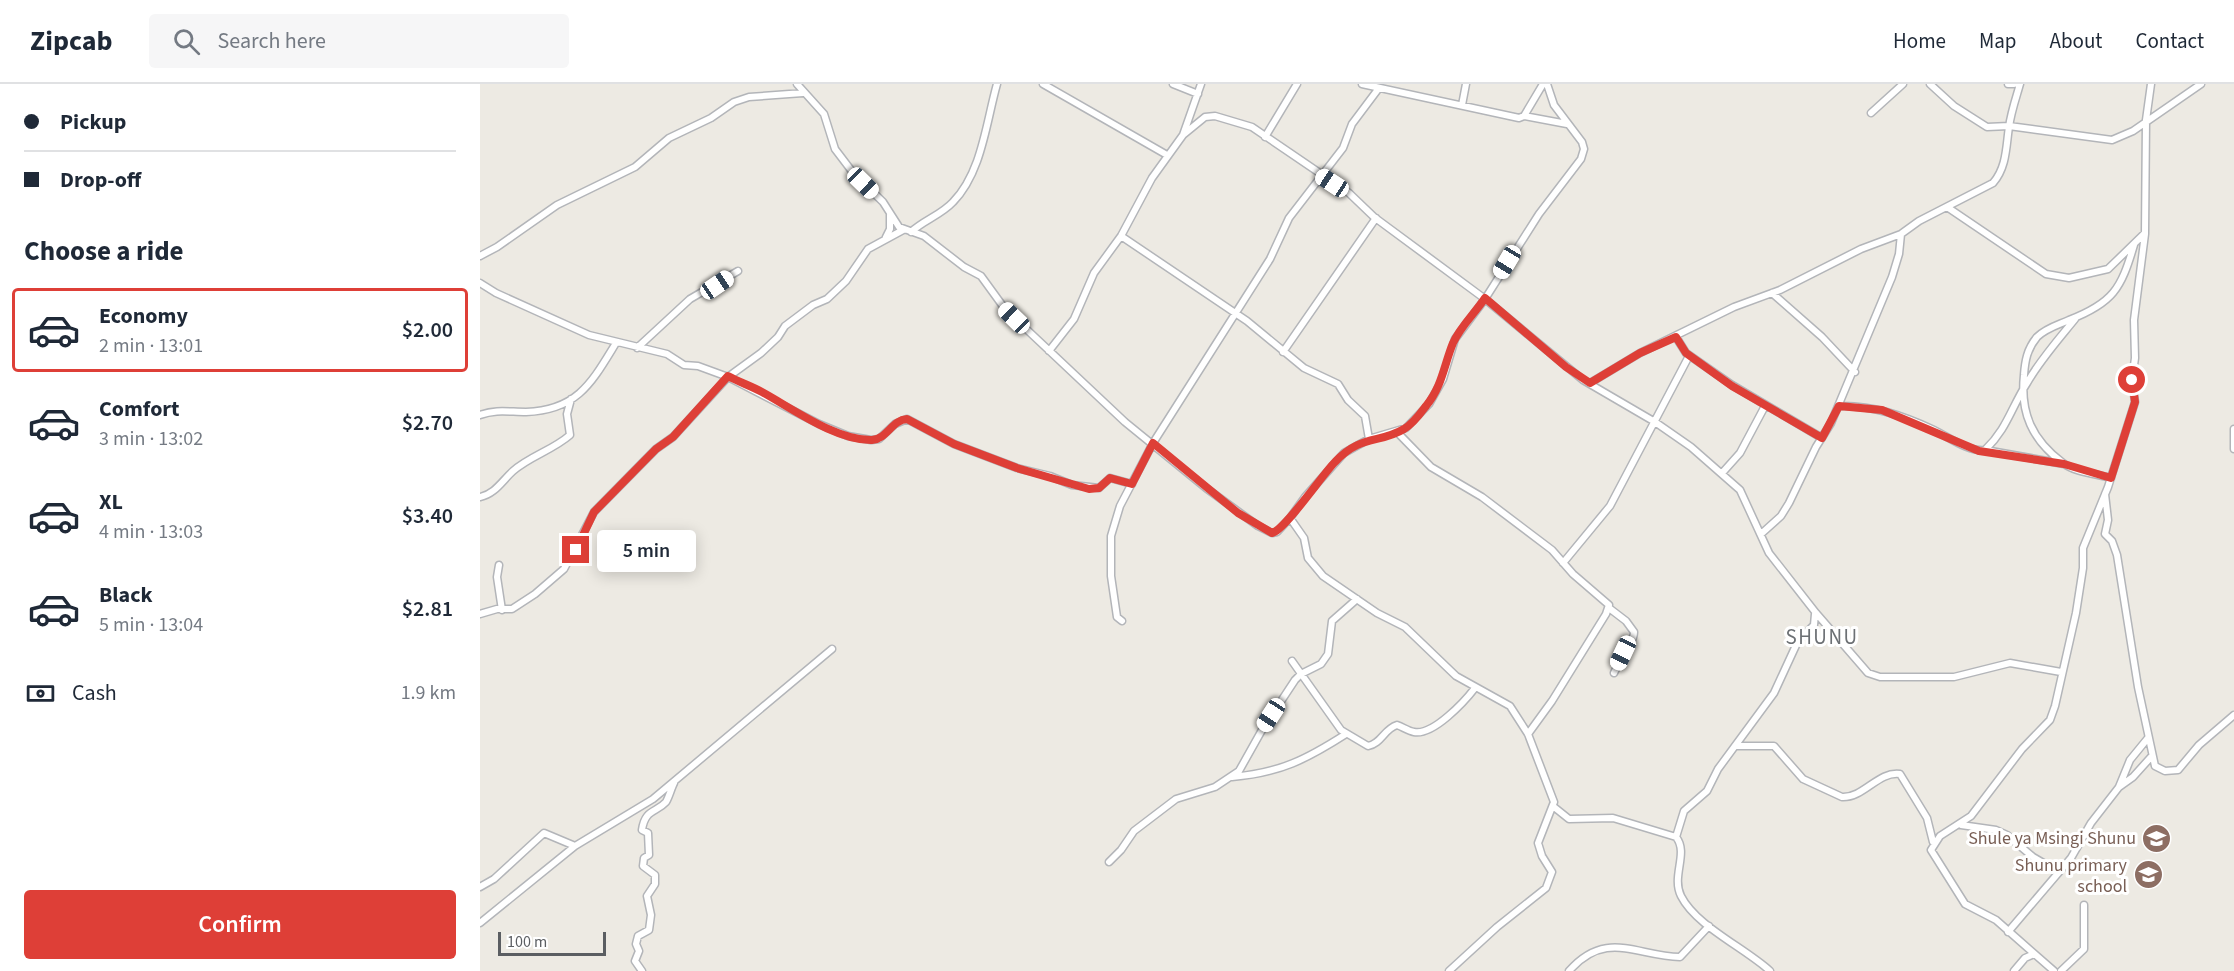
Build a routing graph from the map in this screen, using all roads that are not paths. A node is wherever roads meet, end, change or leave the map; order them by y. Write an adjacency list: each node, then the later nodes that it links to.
1 (797, 84): 18 (street)
2 (997, 84): 36 (street)
3 (1043, 84): 30 (street)
4 (1173, 84): 19 (street)
5 (1202, 84): 19 (street)
6 (1297, 84): 29 (street)
7 (1362, 84): 17 (street)
8 (1466, 84): 20 (street)
9 (1545, 84): 23 (street); 26 (street)
10 (1903, 84): 22 (street)
11 (1931, 84): 27 (street)
12 (2008, 84): 13 (street)
13 (2014, 84)
14 (2020, 84): 27 (street)
15 (2151, 84): 25 (street)
16 (2201, 84): 25 (street)
17 (1379, 88): 20 (street); 31 (street)
18 (804, 93): 33 (street); 42 (street)
19 (1198, 94): 21 (street)
20 (1462, 105): 23 (street)
21 (1192, 111): 24 (street); 28 (street)
22 (1871, 113)
23 (1524, 116): 26 (street)
24 (1205, 117): 28 (street); 29 (street)
25 (2146, 120): 27 (street); 38 (street)
26 (1567, 124): 46 (street)
27 (2009, 126): 32 (street)
28 (1183, 135): 30 (street)
29 (1265, 137): 31 (street)
30 (1167, 155): 39 (street)
31 (1322, 176): 34 (street); 47 (street)
32 (1947, 207): 37 (street); 41 (street)
33 (890, 215): 35 (street); 40 (street)
34 (1376, 218): 46 (street); 53 (street)
35 (903, 230): 36 (street); 40 (street)
36 (911, 232): 52 (street)
37 (1901, 234): 45 (street); 55 (street)
38 (2145, 234): 41 (street); 73 (street)
39 (1121, 236): 47 (street); 52 (street)
40 (886, 237): 56 (street)
41 (2134, 245): 48 (street)
42 (480, 256)
43 (738, 271): 51 (street)
44 (480, 283): 50 (street)
45 (1772, 293): 49 (street); 55 (street)
46 (1485, 298): 57 (street); 65 (street)
47 (1234, 312): 53 (street); 68 (street)
48 (2076, 318): 58 (street); 58 (street)
49 (1676, 337): 54 (street); 57 (street)
50 (616, 343): 51 (street); 59 (street)
51 (637, 348): 56 (street)
52 (1049, 351): 68 (street)
53 (1283, 352): 67 (street)
54 (1689, 356): 60 (street); 63 (street)
55 (1855, 372): 61 (street)
56 (728, 376): 74 (street); 83 (street)
57 (1590, 383): 63 (street)
58 (2022, 390): 70 (street); 71 (street)
59 (571, 399): 62 (street); 76 (street)
60 (1765, 406): 66 (street); 72 (street)
61 (1839, 406): 66 (street); 70 (street)
62 (480, 415)
63 (1655, 422): 72 (street); 79 (street)
64 (2234, 429): 69 (street)
65 (1397, 432): 67 (street); 79 (street)
66 (1822, 438): 78 (street)
67 (1369, 439): 77 (street)
68 (1153, 443): 74 (street); 77 (street)
69 (2234, 449)
70 (1985, 450): 71 (street)
71 (2064, 464): 73 (street)
72 (1723, 472): 78 (street)
73 (2111, 478): 75 (street)
74 (1132, 484): 86 (street)
75 (2105, 494): 89 (street); 96 (street)
76 (480, 497)
77 (1290, 518): 81 (street)
78 (1761, 534): 84 (street)
79 (1563, 563): 82 (street)
80 (499, 565): 83 (street)
81 (1357, 599): 91 (street); 92 (street)
82 (1609, 608): 90 (street); 95 (street)
83 (502, 610): 85 (street)
84 (1815, 613): 89 (street); 97 (street)
85 (480, 614)
86 (1122, 621)
87 (832, 649): 100 (street)
88 (1292, 661): 91 (street)
89 (2061, 672): 103 (street)
90 (1614, 673)
91 (1301, 674): 94 (street); 99 (street)
92 (1475, 688): 94 (street); 95 (street)
93 (2234, 715): 98 (street)
94 (1346, 734): 99 (street)
95 (1528, 734): 102 (street)
96 (2148, 738): 98 (street); 101 (street)
97 (1735, 746): 104 (street); 105 (street)
98 (2151, 757): 101 (street)
99 (1232, 777): 107 (street)
100 (675, 781): 106 (street); 115 (street)
101 (2119, 787): 108 (street)
102 (1554, 807): 104 (street); 116 (street)
103 (1961, 825): 105 (street); 108 (street)
104 (1676, 837): 112 (street)
105 (1934, 842): 113 (street)
106 (575, 846): 109 (street); 111 (street)
107 (1109, 862)
108 (2057, 872): 113 (street)
109 (480, 887)
110 (2084, 905): 121 (street)
111 (480, 923)
112 (1709, 926): 117 (street); 118 (street)
113 (2008, 932): 114 (street)
114 (2034, 954): 119 (street); 120 (street)
115 (642, 971)
116 (1449, 971)
117 (1569, 971)
118 (1770, 971)
119 (2014, 971)
120 (2054, 971)
121 (2061, 971)

